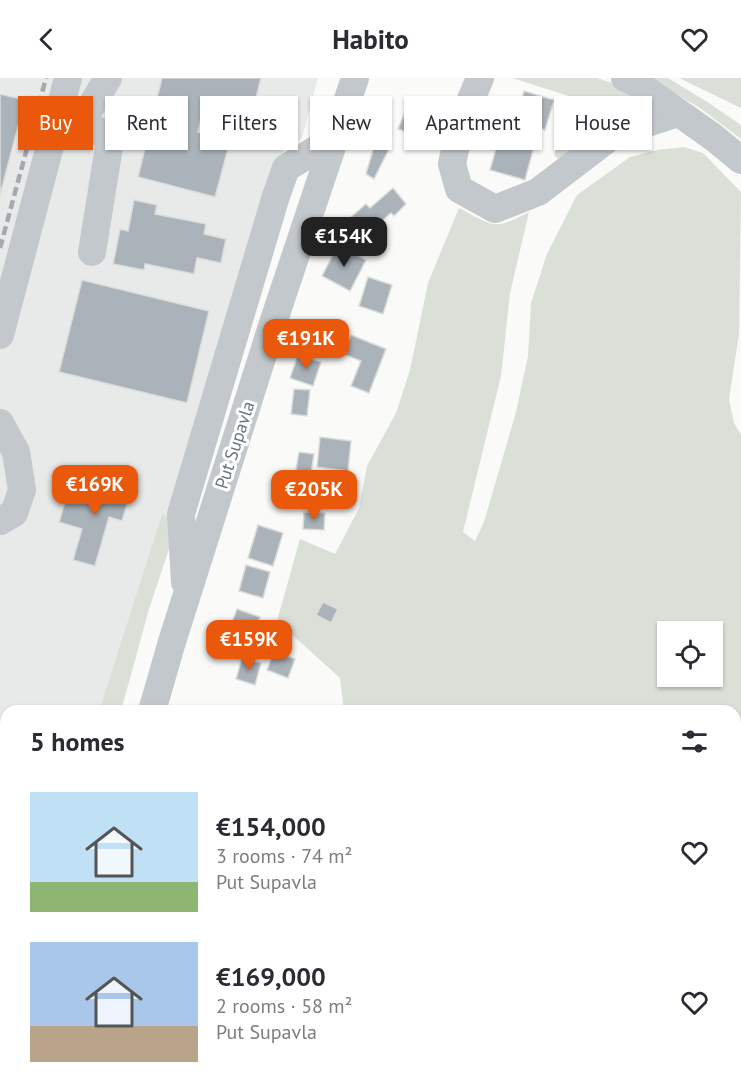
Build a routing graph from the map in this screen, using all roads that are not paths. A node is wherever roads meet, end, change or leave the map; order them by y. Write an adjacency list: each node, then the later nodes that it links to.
1 (68, 78): 9 (street)
2 (108, 78): 8 (street)
3 (356, 78): 12 (street, Put Supavla)
4 (480, 78): 6 (street)
5 (625, 78): 6 (street)
6 (678, 113): 7 (street)
7 (741, 160)
8 (92, 252)
9 (0, 335)
10 (0, 423): 11 (street)
11 (0, 521)
12 (154, 705)

